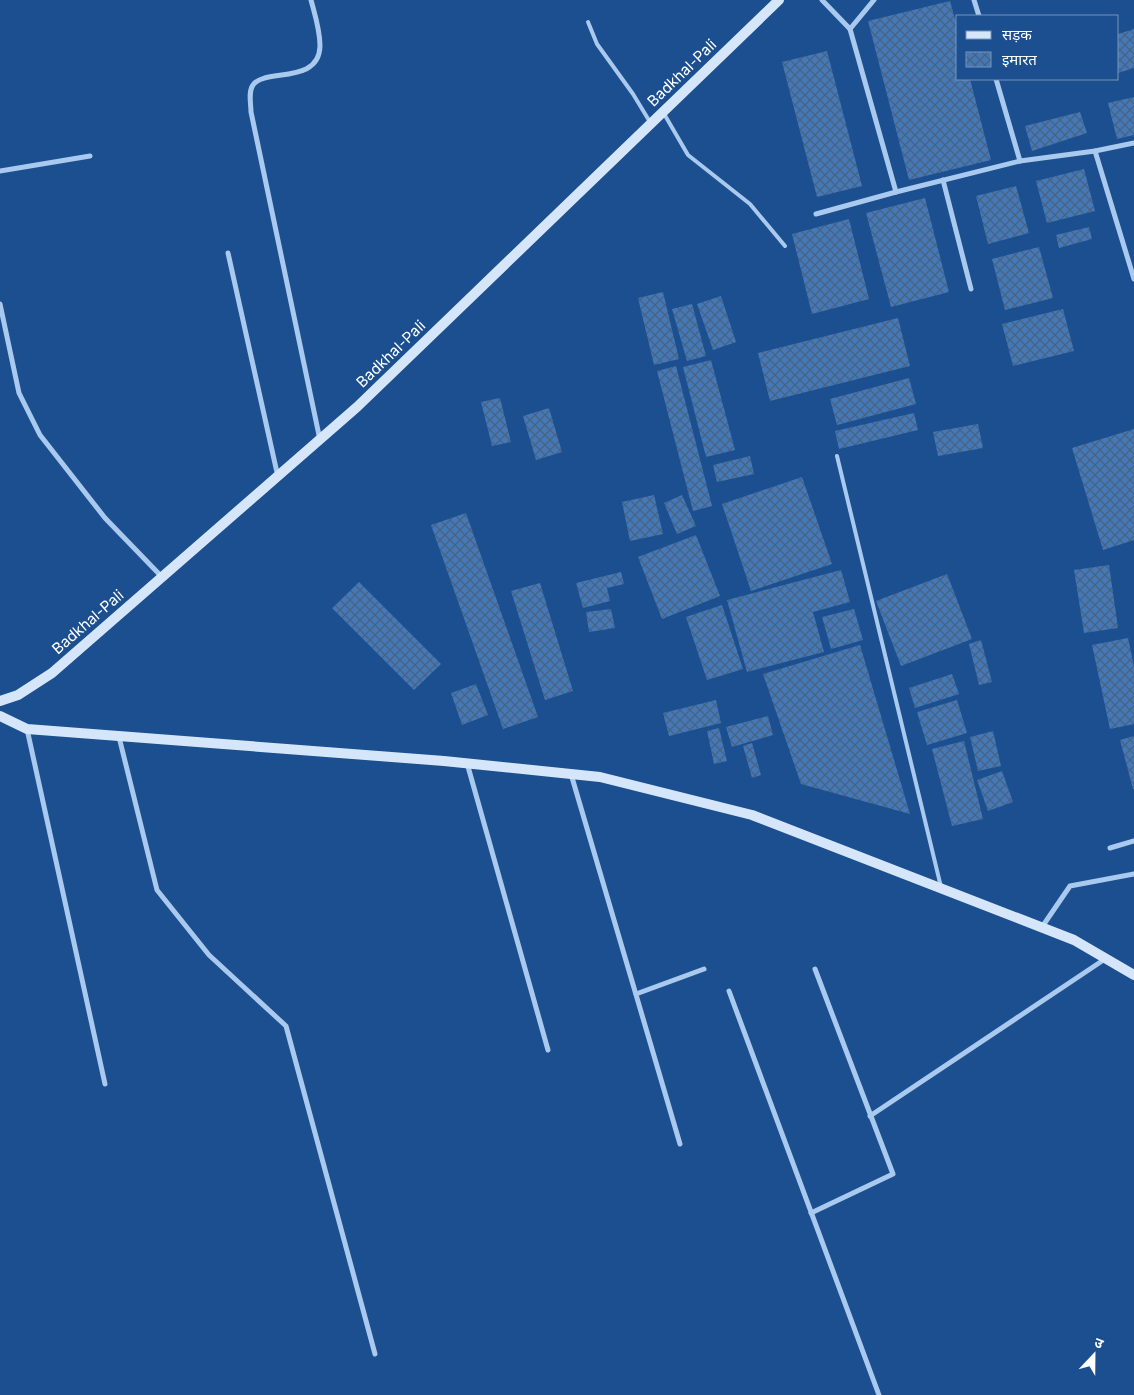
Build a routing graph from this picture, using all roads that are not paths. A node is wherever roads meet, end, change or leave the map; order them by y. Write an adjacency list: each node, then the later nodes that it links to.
1 (311, 0): 25 (street)
2 (779, 0): 10 (street, Badkhal-Pali)
3 (822, 0): 8 (street)
4 (874, 0): 8 (street)
5 (974, 0): 6 (street)
6 (979, 15)
7 (588, 22): 11 (lane)
8 (850, 29): 18 (street)
9 (996, 80): 15 (street)
10 (663, 112): 11 (street, Badkhal-Pali); 20 (lane)
11 (651, 124): 25 (street, Badkhal-Pali)
12 (1134, 143): 13 (street)
13 (1095, 151): 15 (street); 22 (street)
14 (90, 156): 16 (street)
15 (1020, 161): 17 (street)
16 (0, 171)
17 (943, 180): 18 (street); 23 (street)
18 (896, 192): 19 (street)
19 (816, 214)
20 (785, 246)
21 (228, 253): 27 (street)
22 (1134, 279)
23 (971, 289)
24 (0, 304): 28 (street)
25 (321, 440): 27 (street, Badkhal-Pali)
26 (837, 456): 38 (lane)
27 (278, 478): 28 (street, Badkhal-Pali)
28 (162, 578): 29 (street, Badkhal-Pali)
29 (0, 701)
30 (0, 716): 31 (street)
31 (27, 729): 32 (street); 47 (street)
32 (118, 736): 33 (street); 51 (street)
33 (467, 763): 34 (street); 46 (street)
34 (571, 773): 38 (street); 45 (street)
35 (1134, 841): 36 (street)
36 (1110, 848)
37 (1134, 874): 39 (street)
38 (941, 889): 39 (street)
39 (1042, 928): 40 (street)
40 (1106, 959): 43 (street); 48 (street)
41 (704, 969): 45 (street)
42 (815, 969): 48 (street)
43 (1134, 975)
44 (729, 991): 50 (street)
45 (636, 994): 49 (street)
46 (548, 1050)
47 (105, 1084)
48 (870, 1116): 50 (street)
49 (680, 1144)
50 (810, 1213): 52 (street)
51 (375, 1354)
52 (879, 1395)

